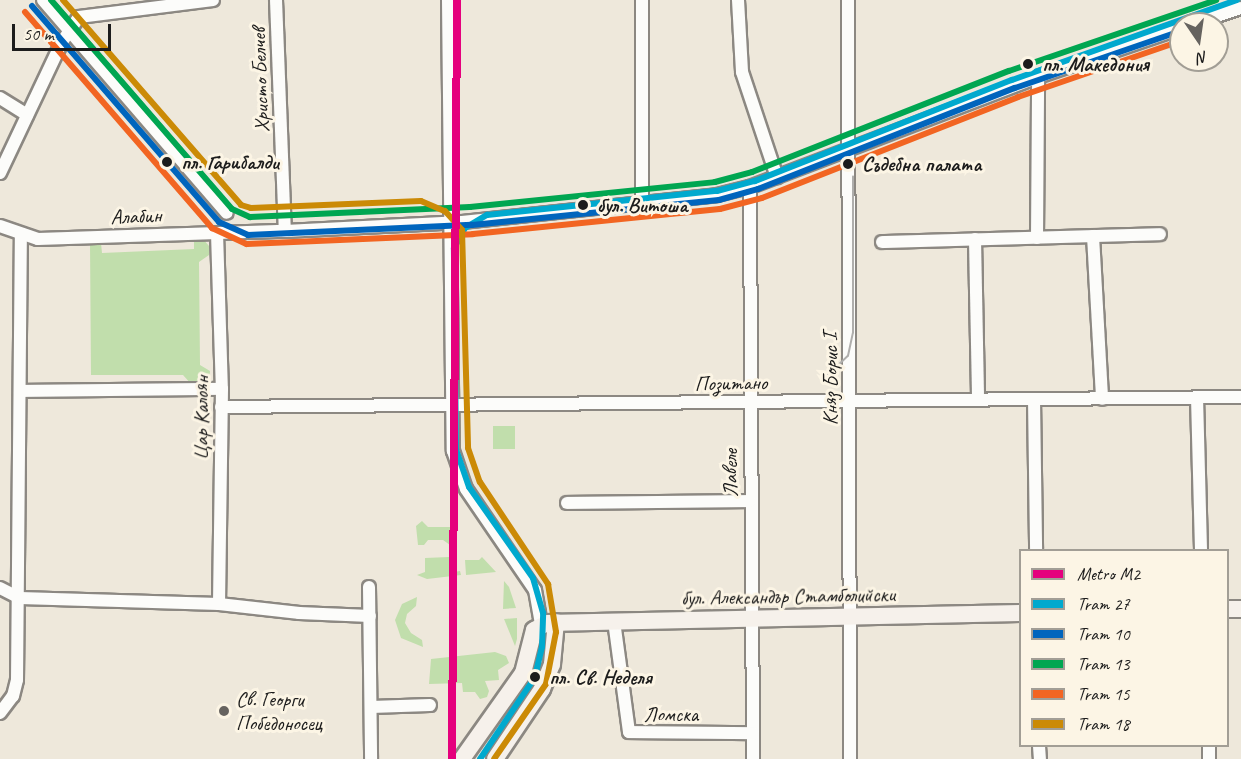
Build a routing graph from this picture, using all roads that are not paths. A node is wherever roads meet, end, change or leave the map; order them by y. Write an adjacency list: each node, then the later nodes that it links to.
1 (43, 0): 9 (street)
2 (213, 0): 8 (street)
3 (276, 0): 22 (street, Христо Белчев)
4 (448, 0): 20 (street)
5 (642, 0): 18 (street)
6 (738, 0): 16 (street)
7 (848, 0): 14 (street, Княз Борис I)
8 (116, 5): 9 (street)
9 (70, 28): 13 (street); 19 (street)
10 (1169, 32): 11 (street, Алабин)
11 (1038, 77): 14 (street, Алабин); 27 (street)
12 (0, 98): 13 (street)
13 (27, 115): 15 (street)
14 (850, 147): 16 (street, Алабин); 37 (street, Княз Борис I)
15 (0, 173)
16 (777, 177): 17 (street, Алабин)
17 (750, 187): 18 (street, Алабин); 38 (street, Лавеле)
18 (642, 204): 20 (street, Алабин)
19 (227, 213)
20 (450, 223): 22 (street, Алабин); 39 (street)
21 (0, 226): 25 (street, Алабин)
22 (285, 231): 23 (street, Алабин)
23 (217, 232): 25 (street, Алабин); 30 (street, Цар Калоян)
24 (1160, 234): 26 (street)
25 (21, 236): 31 (street)
26 (1093, 236): 27 (street); 35 (street)
27 (1037, 238): 28 (street)
28 (975, 239): 29 (street); 36 (street)
29 (882, 242)
30 (222, 389): 31 (street); 40 (street, Цар Калоян)
31 (21, 392): 47 (street)
32 (1197, 397): 33 (street, Позитано); 35 (street, Позитано); 44 (street)
33 (1241, 397)
34 (1034, 399): 35 (street, Позитано); 36 (street, Позитано); 43 (street)
35 (1102, 399)
36 (978, 400): 37 (street, Позитано)
37 (850, 401): 38 (street, Позитано); 51 (street, Княз Борис I)
38 (749, 402): 39 (street, Позитано); 41 (street, Лавеле)
39 (451, 406): 40 (street, Позитано); 54 (street)
40 (221, 407): 48 (street, Цар Калоян)
41 (750, 501): 42 (street); 52 (street, Лавеле)
42 (567, 503)
43 (1036, 549)
44 (1201, 549)
45 (369, 587): 50 (street)
46 (0, 588): 47 (street)
47 (20, 598): 48 (street); 57 (street)
48 (219, 604): 50 (street)
49 (1019, 614): 51 (main road, бул. Александър Стамболийски)
50 (370, 616): 56 (street)
51 (850, 617): 52 (main road, бул. Александър Стамболийски); 63 (street, Княз Борис I)
52 (752, 619): 53 (main road, бул. Александър Стамболийски); 58 (street, Лавеле)
53 (614, 621): 54 (main road, бул. Александър Стамболийски); 58 (street, Ломска)
54 (549, 624): 60 (main road); 61 (main road)
55 (430, 705): 56 (street)
56 (371, 707): 59 (street)
57 (0, 713)
58 (753, 733): 62 (street, Лавеле)
59 (371, 759)
60 (462, 759)
61 (495, 759)
62 (753, 759)
63 (850, 759)

